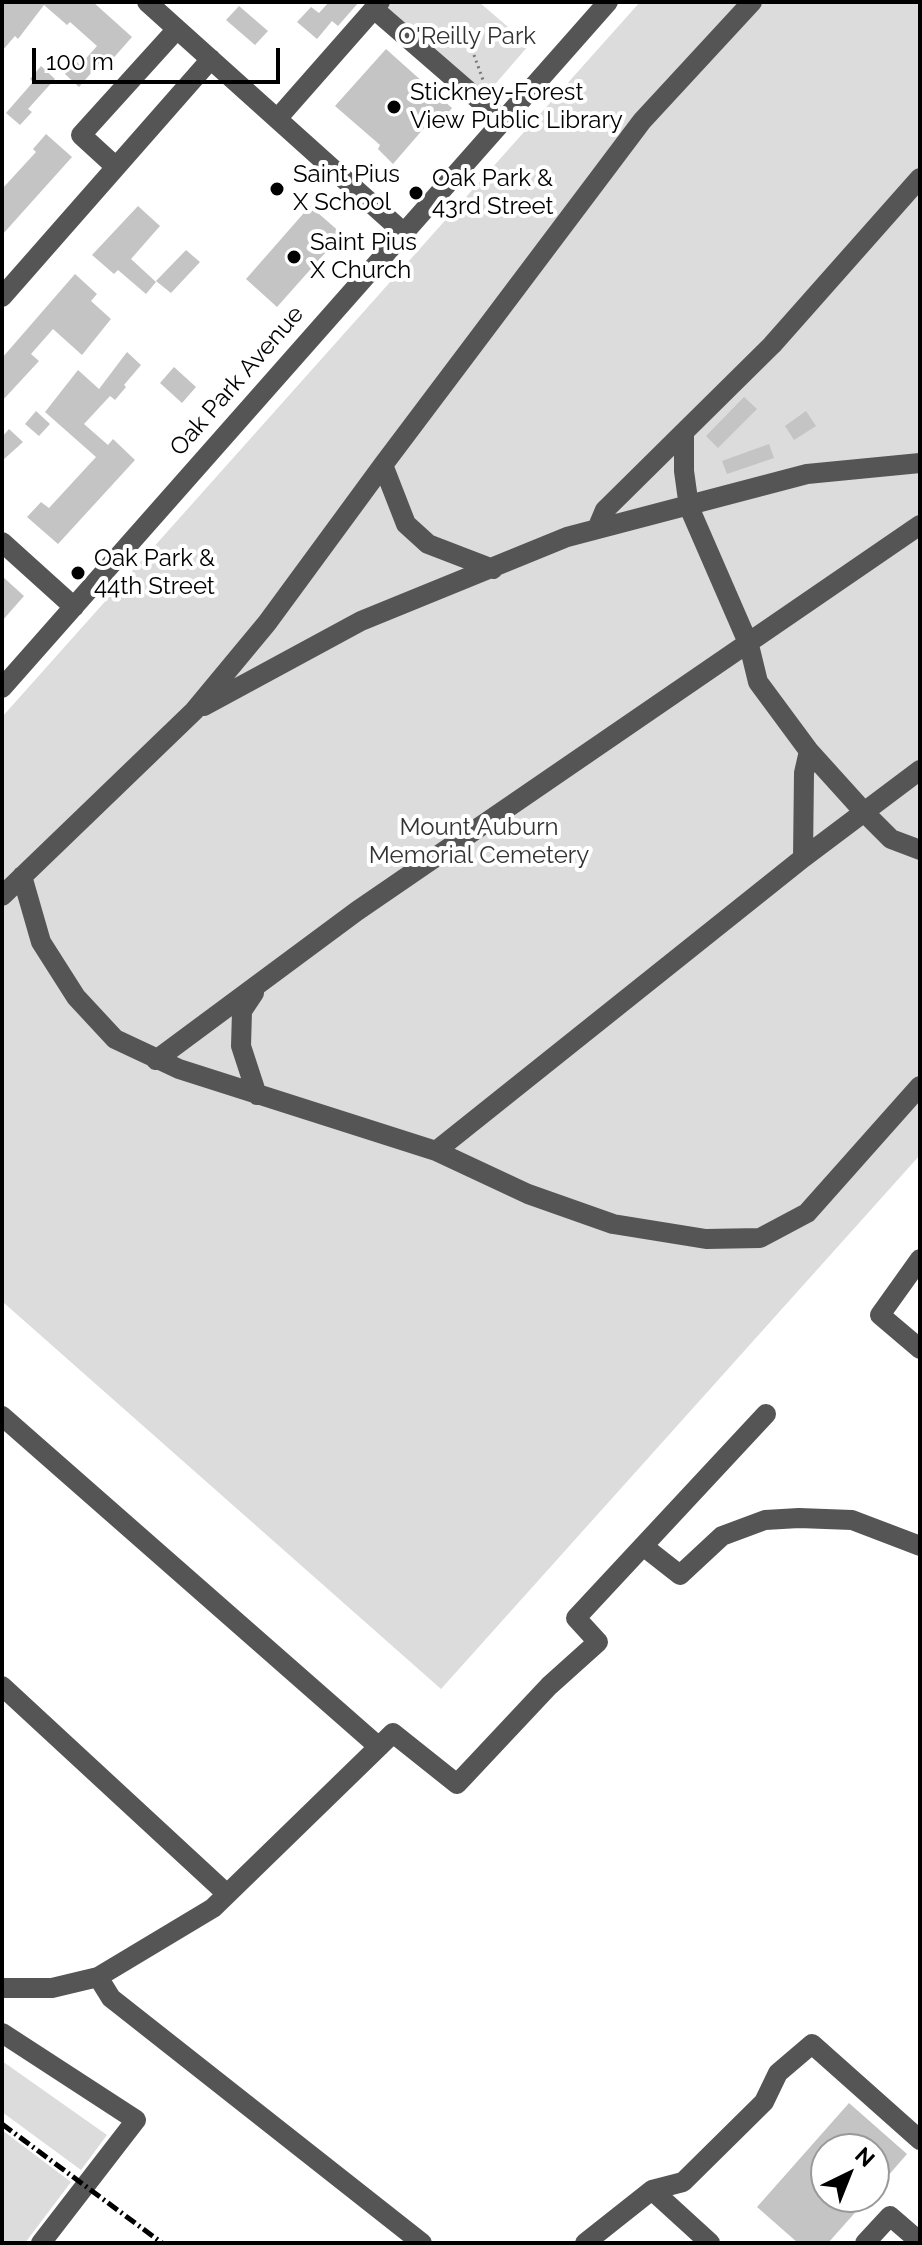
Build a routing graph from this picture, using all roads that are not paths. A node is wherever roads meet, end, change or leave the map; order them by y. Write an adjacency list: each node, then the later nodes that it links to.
1 (608, 2): 8 (street, Oak Park Avenue)
2 (752, 2): 15 (street)
3 (149, 3): 5 (street)
4 (377, 6): 7 (street); 8 (street)
5 (177, 29): 6 (street); 9 (street)
6 (211, 59): 7 (street); 9 (street)
7 (277, 119): 11 (street)
8 (502, 120): 11 (street, Oak Park Avenue)
9 (116, 167): 12 (street)
10 (920, 178): 13 (street)
11 (403, 232): 21 (street, Oak Park Avenue)
12 (2, 297)
13 (684, 434): 16 (street); 18 (street)
14 (920, 463): 16 (street)
15 (383, 465): 20 (street); 24 (street)
16 (689, 507): 18 (street); 22 (street)
17 (920, 525): 22 (street)
18 (597, 529): 20 (street)
19 (2, 542): 21 (street)
20 (493, 569): 24 (street)
21 (74, 607): 23 (street, Oak Park Avenue)
22 (749, 645): 25 (street); 32 (street)
23 (2, 688)
24 (194, 711): 30 (street)
25 (809, 751): 27 (street); 29 (street)
26 (920, 770): 27 (street)
27 (865, 813): 28 (street); 29 (street)
28 (920, 850)
29 (803, 858): 36 (street)
30 (22, 876): 31 (street); 33 (street)
31 (2, 896)
32 (259, 984): 33 (street); 35 (street)
33 (156, 1060): 35 (street)
34 (920, 1086): 36 (street)
35 (257, 1095): 36 (street)
36 (436, 1151)
37 (920, 1259): 38 (street)
38 (920, 1349)
39 (766, 1414): 41 (street)
40 (2, 1416): 44 (street)
41 (643, 1546): 42 (street); 44 (street)
42 (920, 1546)
43 (2, 1686): 45 (street)
44 (379, 1747): 45 (street)
45 (227, 1894): 46 (street)
46 (98, 1977): 47 (street); 53 (street)
47 (2, 1988)
48 (2, 2033): 52 (street)
49 (920, 2140): 50 (street)
50 (652, 2190): 54 (street); 55 (street)
51 (917, 2235): 56 (street)
52 (41, 2243)
53 (422, 2243)
54 (585, 2243)
55 (710, 2243)
56 (865, 2243)

